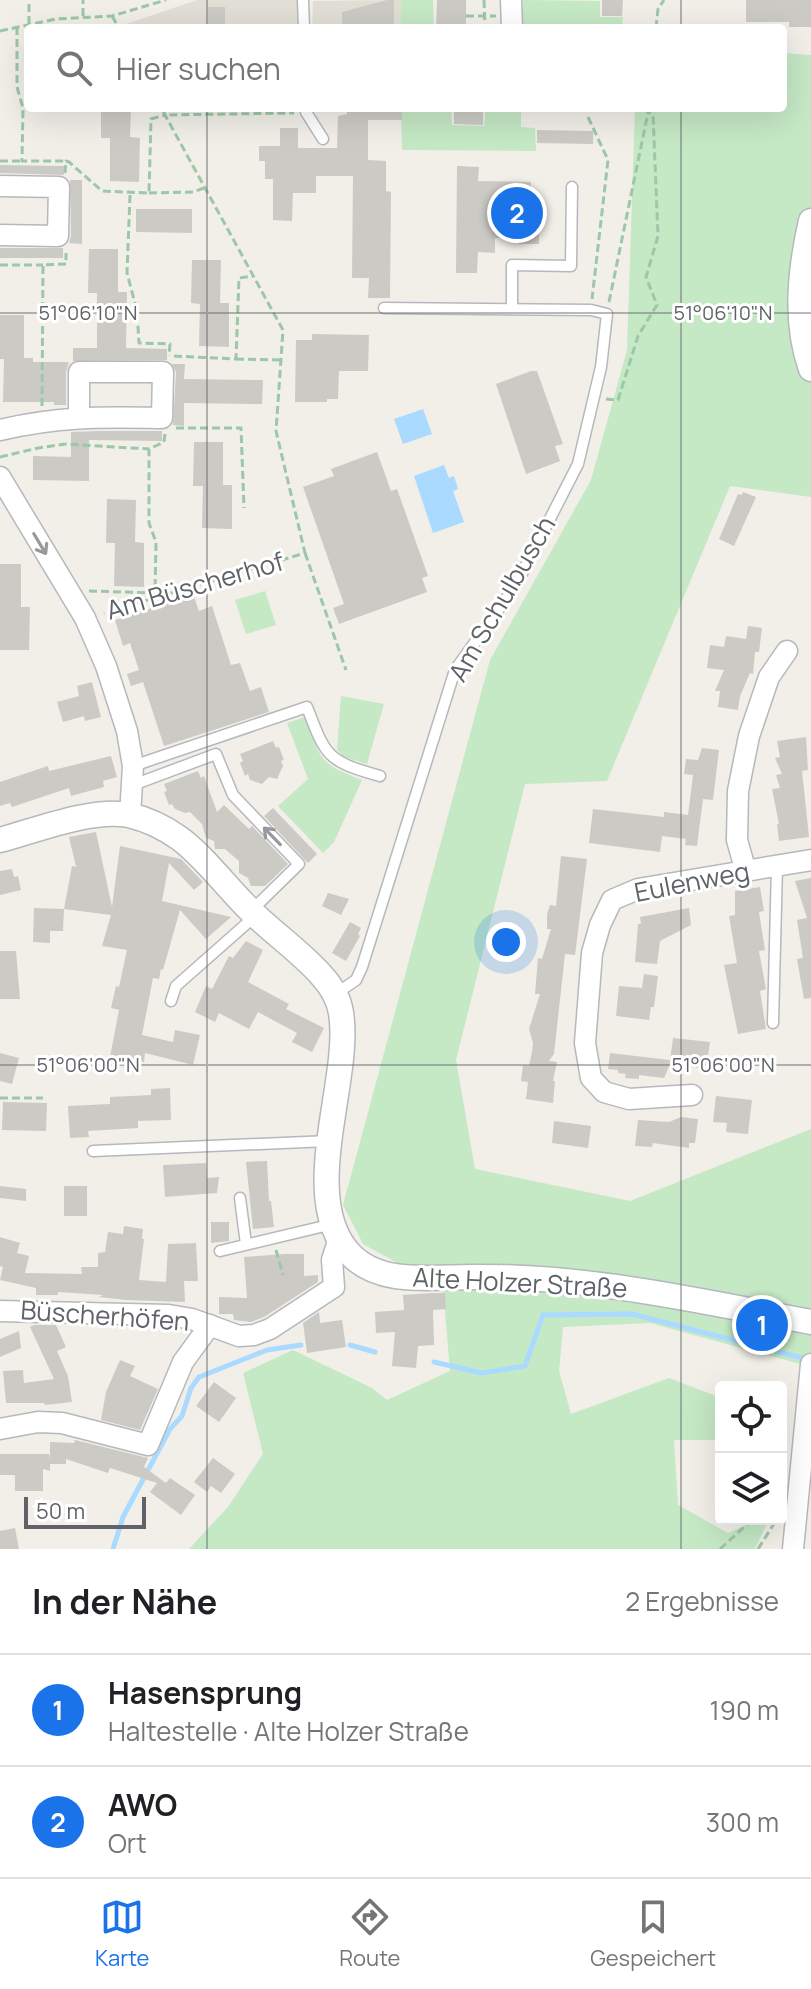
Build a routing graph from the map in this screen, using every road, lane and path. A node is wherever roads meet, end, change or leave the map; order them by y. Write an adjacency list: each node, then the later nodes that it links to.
1 (29, 0): 12 (path)
2 (83, 0): 11 (path)
3 (166, 0): 8 (path)
4 (303, 0): 14 (lane)
5 (484, 0): 10 (path)
6 (664, 0): 16 (path)
7 (512, 15): 10 (path)
8 (112, 16): 11 (path); 13 (path)
9 (466, 16): 10 (path)
10 (485, 16): 15 (path)
11 (83, 17): 12 (path)
12 (29, 24)
13 (117, 24)
14 (304, 24)
15 (485, 24)
16 (656, 24)
17 (24, 25): 18 (path)
18 (17, 27): 19 (path); 29 (path)
19 (0, 31)
20 (164, 112): 25 (path, Am Büscherhof)
21 (250, 112): 25 (path)
22 (307, 112): 27 (lane)
23 (648, 112): 46 (path)
24 (650, 112): 51 (path)
25 (165, 115): 33 (path, Am Büscherhof); 36 (path)
26 (588, 117): 45 (path)
27 (323, 139)
28 (0, 161): 29 (path)
29 (22, 161): 30 (path)
30 (66, 161): 32 (path); 35 (path)
31 (0, 186): 32 (street)
32 (59, 187): 39 (street)
33 (205, 187): 36 (path); 42 (path, Am Büscherhof)
34 (572, 187): 44 (lane)
35 (130, 193): 36 (path); 49 (path)
36 (149, 193)
37 (811, 221): 50 (street)
38 (0, 235): 39 (street)
39 (58, 236): 41 (path)
40 (0, 265): 41 (path)
41 (43, 265): 53 (path)
42 (254, 276): 47 (path); 48 (path, Am Büscherhof)
43 (384, 308): 44 (lane)
44 (512, 309): 45 (lane)
45 (591, 310): 46 (lane)
46 (607, 314): 51 (lane, Am Schulbusch)
47 (236, 359): 48 (path); 49 (path)
48 (281, 360): 59 (path, Am Büscherhof)
49 (166, 364): 52 (street); 52 (street)
50 (811, 369)
51 (595, 398): 72 (lane, Am Schulbusch)
52 (79, 417): 53 (street)
53 (42, 420): 54 (street)
54 (0, 430)
55 (149, 449): 56 (path); 58 (path); 60 (path)
56 (0, 457)
57 (0, 477): 60 (street, Am Büscherhof, one-way to 60)
58 (244, 508)
59 (305, 553): 61 (path, Am Büscherhof); 63 (path)
60 (69, 591): 61 (street, Am Büscherhof)
61 (85, 618): 64 (street, Am Büscherhof)
62 (787, 651): 70 (street)
63 (346, 670)
64 (133, 776): 65 (lane); 66 (street, Am Büscherhof); 71 (lane, one-way to 64)
65 (380, 776)
66 (130, 816): 67 (street); 71 (street)
67 (0, 840)
68 (811, 860): 69 (street, Eulenweg)
69 (777, 866): 70 (street, Eulenweg); 74 (lane, Eulenweg)
70 (746, 872): 75 (street, Eulenweg)
71 (253, 913): 72 (street); 73 (lane)
72 (335, 995): 78 (street)
73 (171, 1001)
74 (773, 1023)
75 (692, 1095)
76 (0, 1098): 77 (path)
77 (43, 1098)
78 (329, 1141): 79 (lane); 81 (street)
79 (93, 1151)
80 (240, 1198): 83 (lane)
81 (336, 1231): 82 (lane); 87 (street, Alte Holzer Straße); 88 (street, Büscherhöfen)
82 (273, 1238): 83 (lane); 85 (path)
83 (246, 1244): 84 (lane)
84 (220, 1251)
85 (283, 1275)
86 (0, 1311): 88 (street, Büscherhöfen)
87 (811, 1322)
88 (210, 1325): 91 (street, Büscherhöfen)
89 (810, 1370): 90 (street)
90 (808, 1418): 94 (street)
91 (0, 1429)
92 (746, 1525): 95 (path)
93 (773, 1525): 96 (path)
94 (797, 1539)
95 (720, 1549)
96 (758, 1549)

